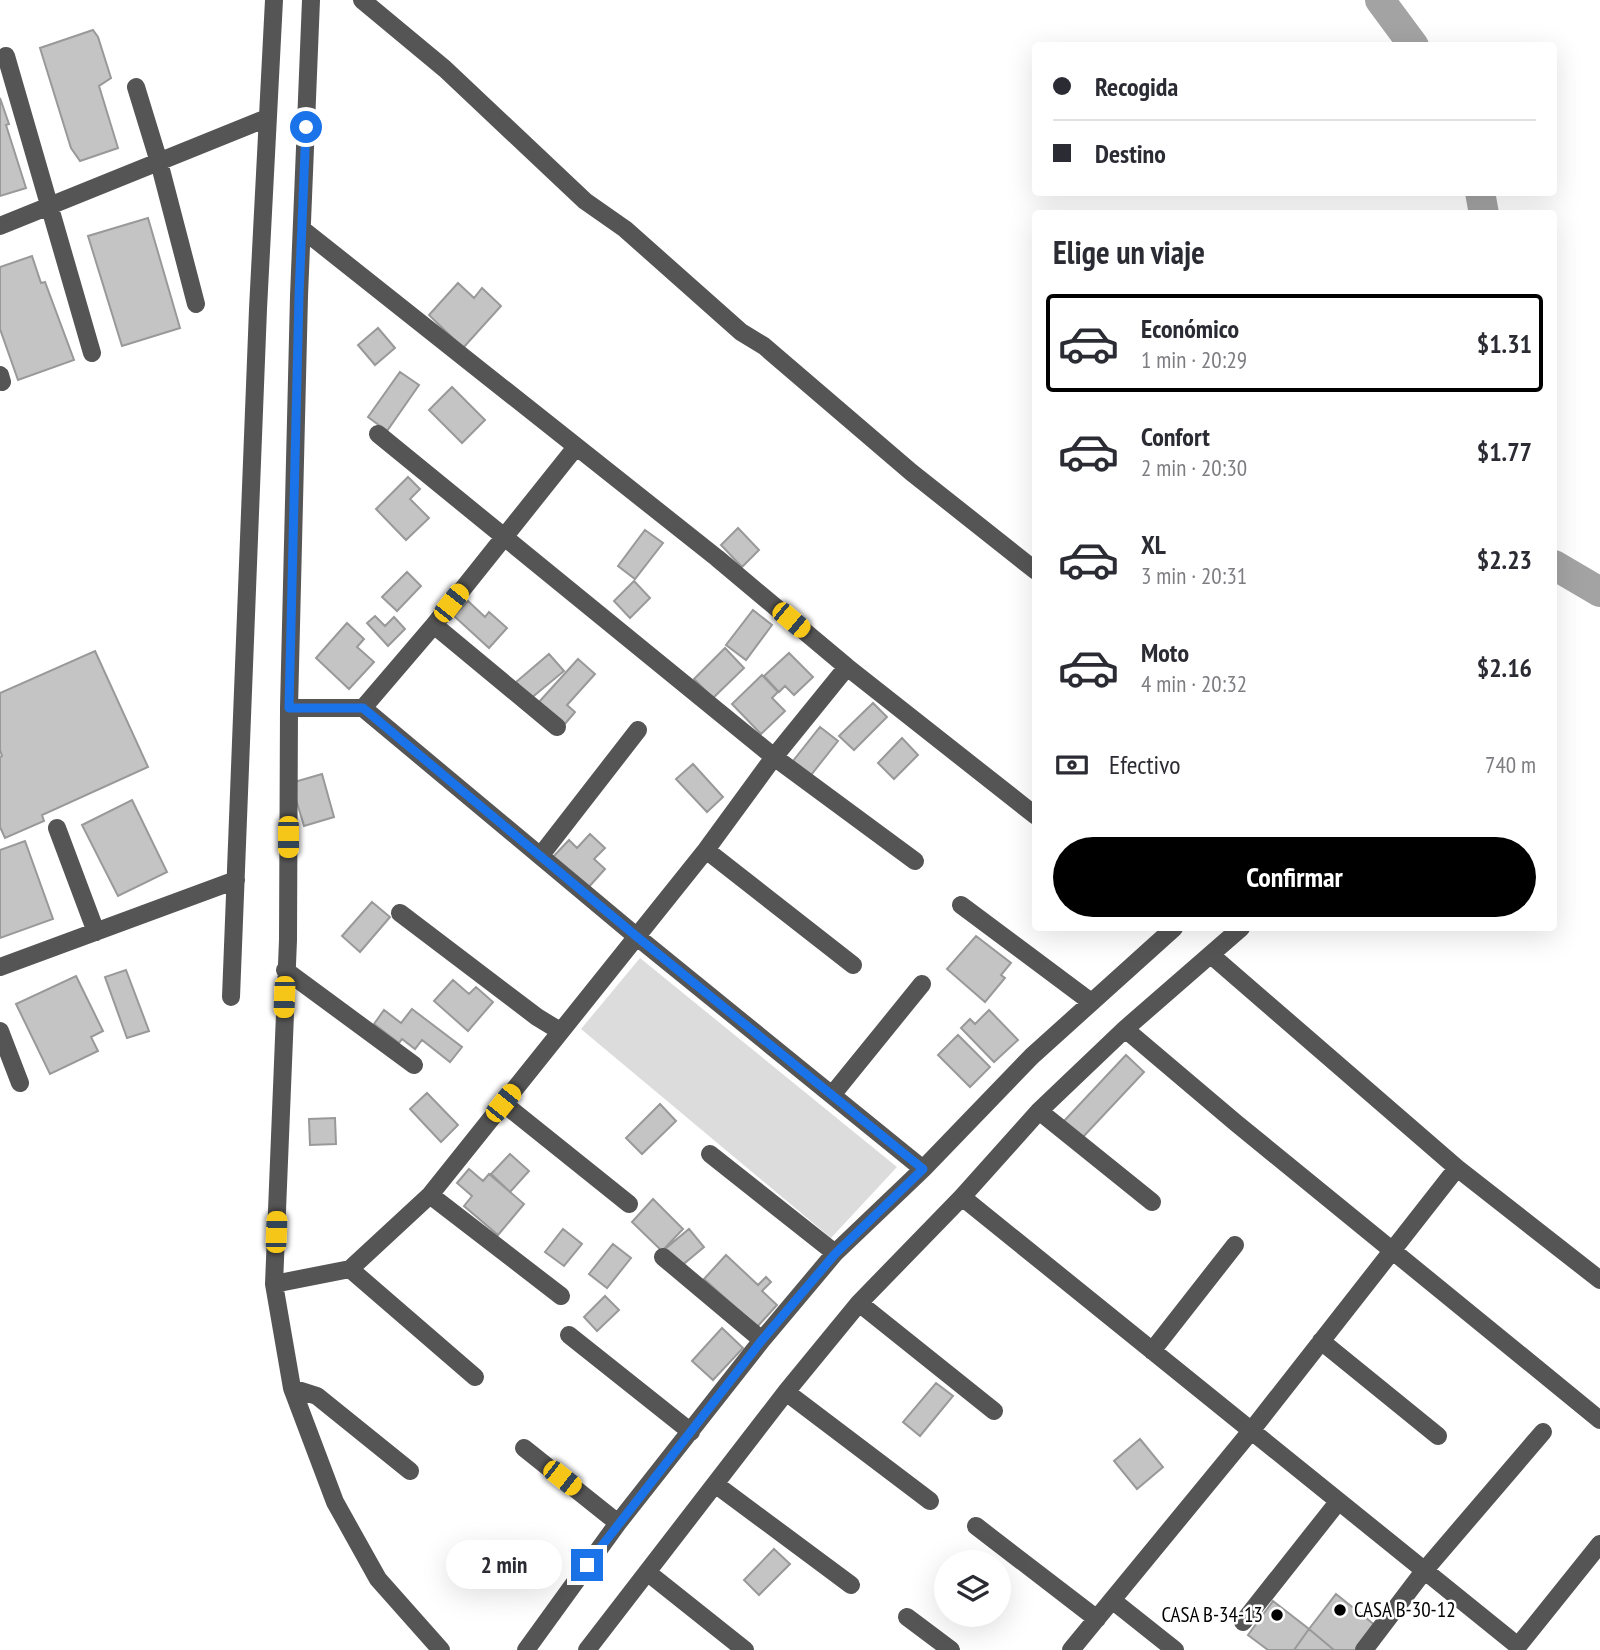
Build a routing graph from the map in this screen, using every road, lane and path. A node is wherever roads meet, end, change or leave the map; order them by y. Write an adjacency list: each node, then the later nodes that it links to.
1 (274, 0): 6 (street)
2 (312, 0): 10 (street)
3 (362, 0): 16 (street)
4 (6, 56): 8 (street)
5 (136, 87): 7 (street)
6 (267, 118): 7 (street); 29 (street)
7 (159, 162): 8 (street); 11 (street)
8 (49, 206): 9 (street); 12 (street)
9 (0, 226)
10 (302, 229): 14 (street); 19 (street)
11 (196, 304)
12 (92, 353)
13 (378, 434): 15 (street)
14 (576, 447): 15 (street); 18 (street)
15 (503, 538): 17 (street); 23 (street)
16 (1032, 568)
17 (434, 625): 20 (street); 21 (street)
18 (847, 667): 23 (street); 24 (street)
19 (289, 708): 20 (street); 39 (street)
20 (363, 708): 27 (street)
21 (556, 727)
22 (638, 730): 27 (street)
23 (774, 757): 26 (street); 28 (street)
24 (1032, 813)
25 (57, 828): 34 (street)
26 (706, 850): 35 (street); 37 (street)
27 (541, 855): 35 (street)
28 (915, 861)
29 (236, 880): 34 (street); 41 (street)
30 (961, 905): 42 (street)
31 (400, 913): 45 (street)
32 (1171, 931): 42 (street)
33 (1238, 931): 36 (street)
34 (96, 932): 38 (street)
35 (636, 936): 45 (street); 48 (street)
36 (1211, 955): 43 (street); 52 (street)
37 (853, 965)
38 (0, 967)
39 (285, 970): 46 (street); 64 (street)
40 (922, 984): 48 (street)
41 (231, 997)
42 (1091, 1002): 53 (street)
43 (1125, 1029): 50 (street); 59 (street)
44 (0, 1031): 47 (street)
45 (560, 1031): 49 (street)
46 (414, 1065)
47 (20, 1083)
48 (832, 1095): 53 (street)
49 (503, 1103): 54 (street); 57 (street)
50 (1039, 1111): 55 (street); 56 (street)
51 (710, 1154): 60 (street)
52 (1457, 1168): 59 (street); 63 (street)
53 (923, 1169): 60 (street)
54 (430, 1195): 62 (street); 65 (street)
55 (962, 1197): 66 (street); 70 (street)
56 (1152, 1202)
57 (629, 1204)
58 (1235, 1245): 70 (street)
59 (1392, 1251): 69 (street); 75 (street)
60 (835, 1254): 68 (street)
61 (663, 1256): 68 (street)
62 (350, 1269): 64 (street); 71 (street)
63 (1600, 1280)
64 (274, 1284): 72 (street)
65 (561, 1296)
66 (859, 1303): 73 (street); 74 (street)
67 (569, 1335): 76 (street)
68 (762, 1340): 76 (street)
69 (1321, 1341): 77 (street); 79 (street)
70 (1152, 1351): 77 (street)
71 (475, 1377)
72 (292, 1388): 81 (street); 96 (street)
73 (786, 1392): 82 (street); 83 (street)
74 (994, 1412)
75 (1600, 1420)
76 (691, 1432): 85 (street)
77 (1251, 1432): 84 (street); 91 (street)
78 (1543, 1432): 88 (street)
79 (1438, 1436)
80 (524, 1448): 85 (street)
81 (410, 1471)
82 (715, 1484): 89 (street); 90 (street)
83 (930, 1501)
84 (1338, 1502): 88 (street); 94 (street)
85 (618, 1523): 97 (street)
86 (976, 1527): 93 (street)
87 (1600, 1544): 95 (street)
88 (1424, 1571): 95 (street); 103 (street)
89 (647, 1572): 98 (street); 99 (street)
90 (851, 1585)
91 (1112, 1600): 93 (street); 102 (street)
92 (907, 1617): 100 (street)
93 (1097, 1619): 101 (street)
94 (1243, 1622)
95 (1517, 1648)
96 (441, 1650)
97 (526, 1650)
98 (587, 1650)
99 (745, 1650)
100 (951, 1650)
101 (1071, 1650)
102 (1174, 1650)
103 (1364, 1650)

